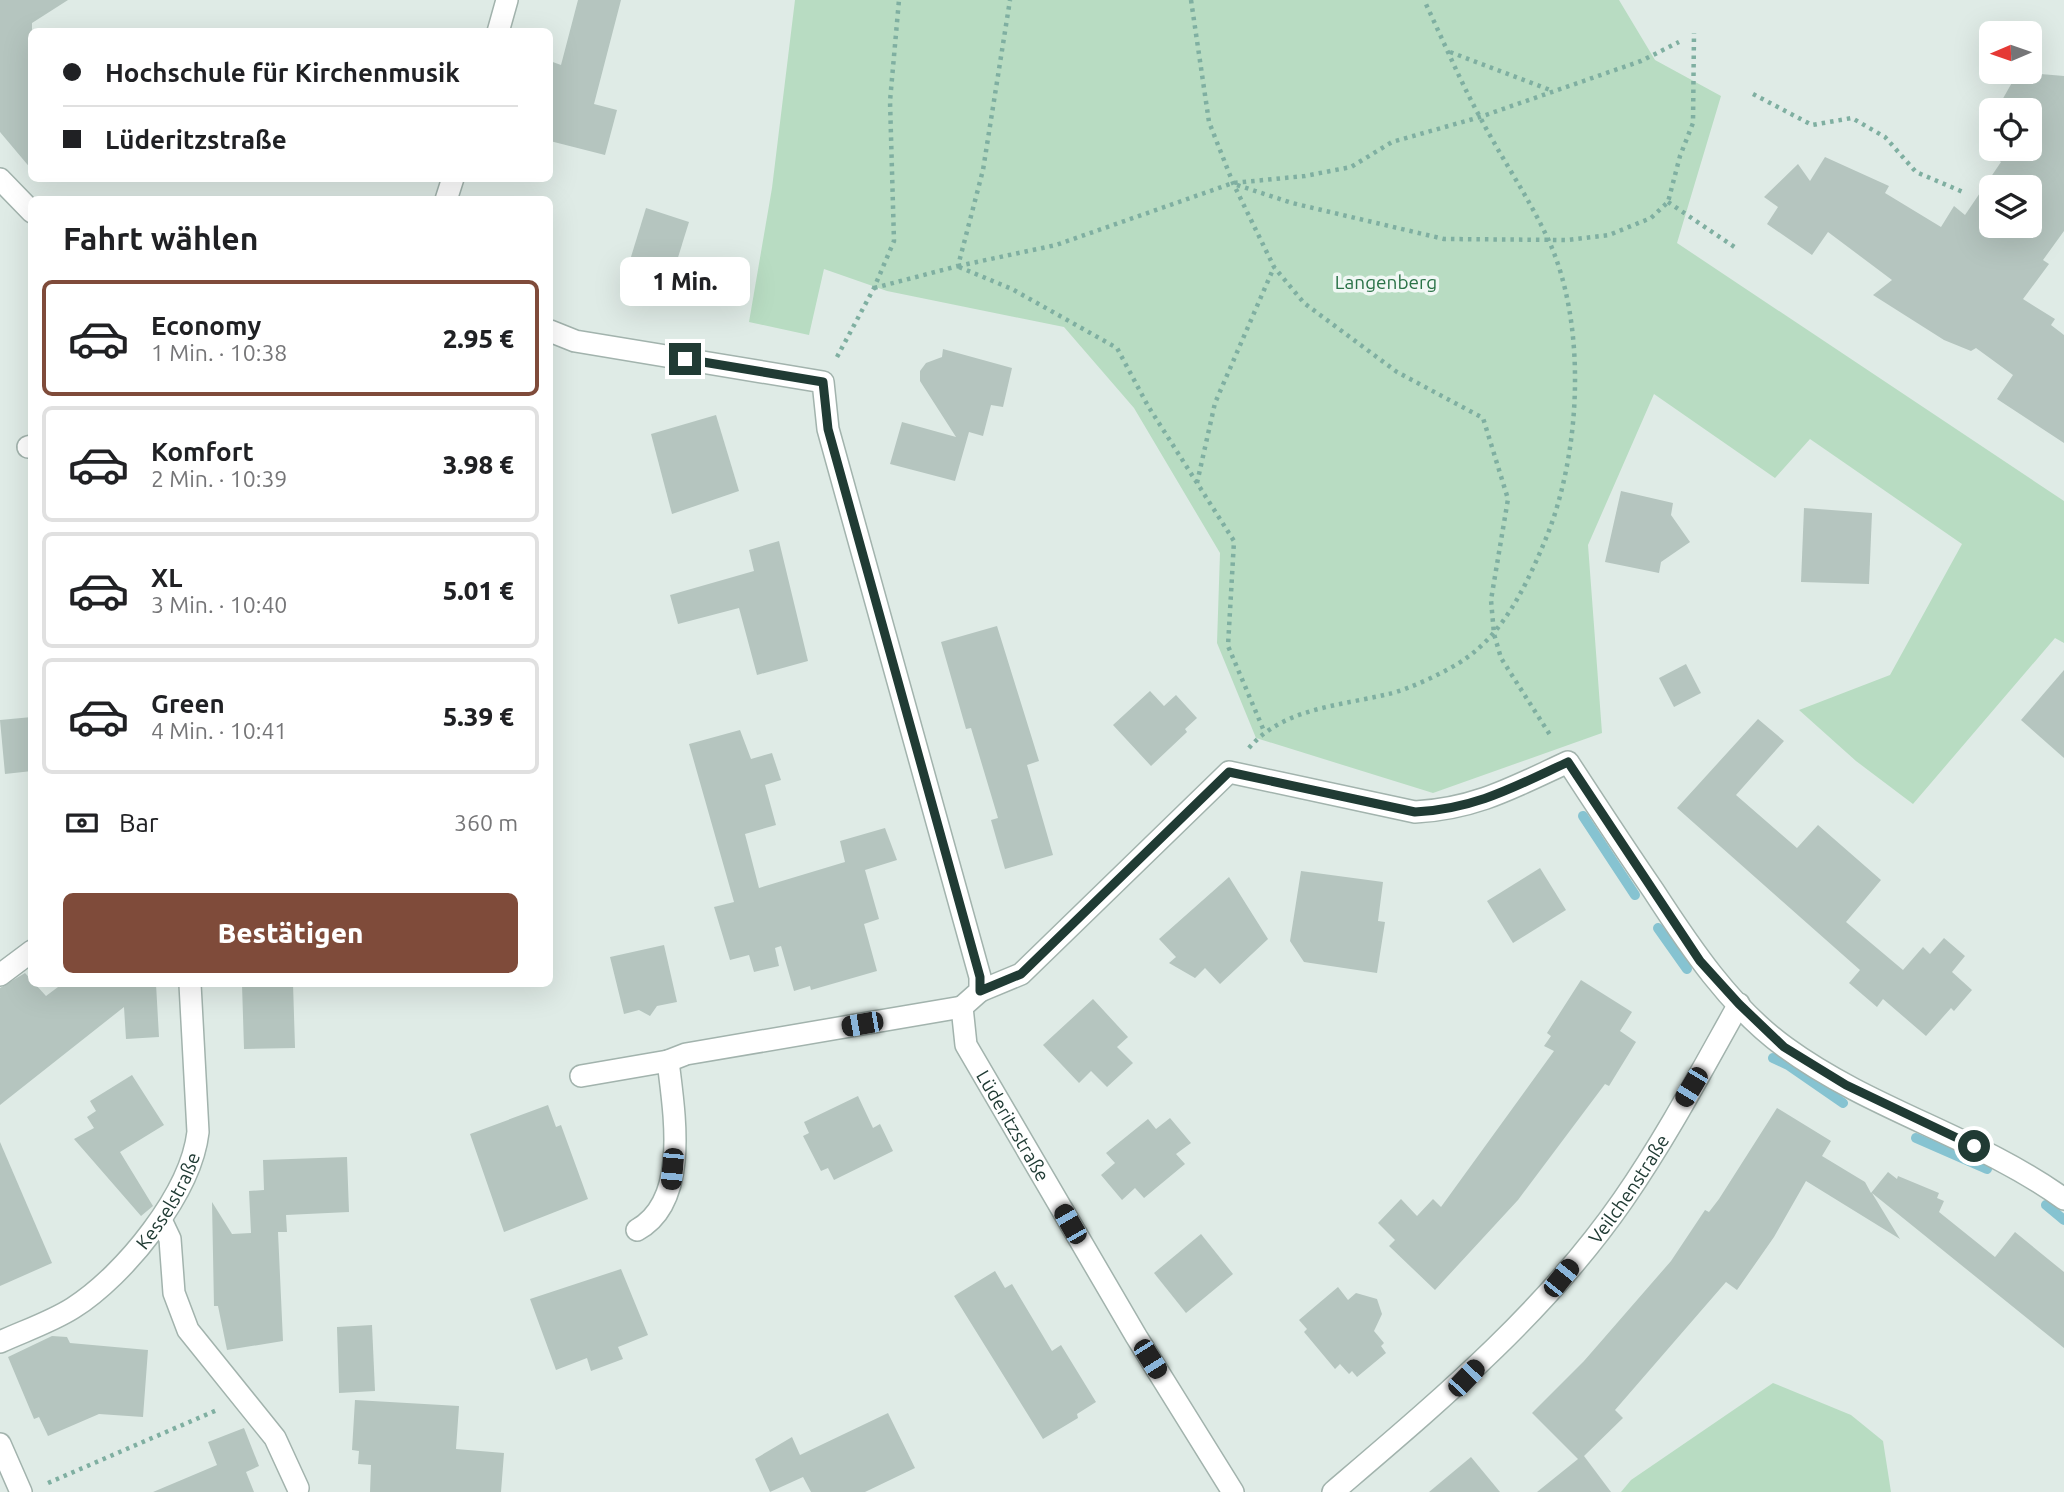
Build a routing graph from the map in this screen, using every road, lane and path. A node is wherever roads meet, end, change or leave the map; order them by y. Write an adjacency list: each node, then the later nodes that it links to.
1 (507, 0): 6 (street)
2 (899, 0): 22 (path)
3 (1010, 0): 20 (path)
4 (1191, 0): 14 (path)
5 (1424, 0): 9 (path)
6 (499, 28)
7 (1694, 33): 16 (path)
8 (1679, 42): 10 (path)
9 (1449, 52): 10 (path); 12 (path)
10 (1550, 90): 12 (path)
11 (1753, 94): 15 (path)
12 (1479, 117): 14 (path); 18 (path)
13 (0, 178): 17 (street)
14 (1233, 183): 18 (path); 20 (path); 21 (path)
15 (1963, 192)
16 (1668, 202): 18 (path); 19 (path)
17 (28, 208)
18 (1549, 240): 26 (path)
19 (1736, 248)
20 (958, 266): 22 (path); 25 (path)
21 (1274, 267): 25 (path); 26 (path)
22 (874, 288): 24 (path)
23 (553, 332): 24 (street)
24 (823, 382): 33 (street)
25 (1197, 483): 27 (path)
26 (1494, 634): 27 (path); 28 (path)
27 (1264, 731): 29 (path)
28 (1568, 762): 29 (street); 34 (street)
29 (1229, 772): 33 (street)
30 (28, 954): 31 (street)
31 (0, 975)
32 (190, 987): 39 (street, Kesselstraße)
33 (980, 991): 35 (street)
34 (1739, 1004): 38 (street); 48 (street, Veilchenstraße)
35 (962, 1007): 36 (street); 47 (street, Lüderitzstraße)
36 (668, 1061): 37 (street); 40 (street)
37 (581, 1076)
38 (2064, 1199)
39 (161, 1220): 41 (street, Kesselstraße); 42 (street)
40 (637, 1230)
41 (0, 1342)
42 (244, 1399): 44 (path); 45 (street)
43 (0, 1444): 46 (street)
44 (44, 1485)
45 (298, 1488)
46 (21, 1492)
47 (1233, 1492)
48 (1333, 1492)

